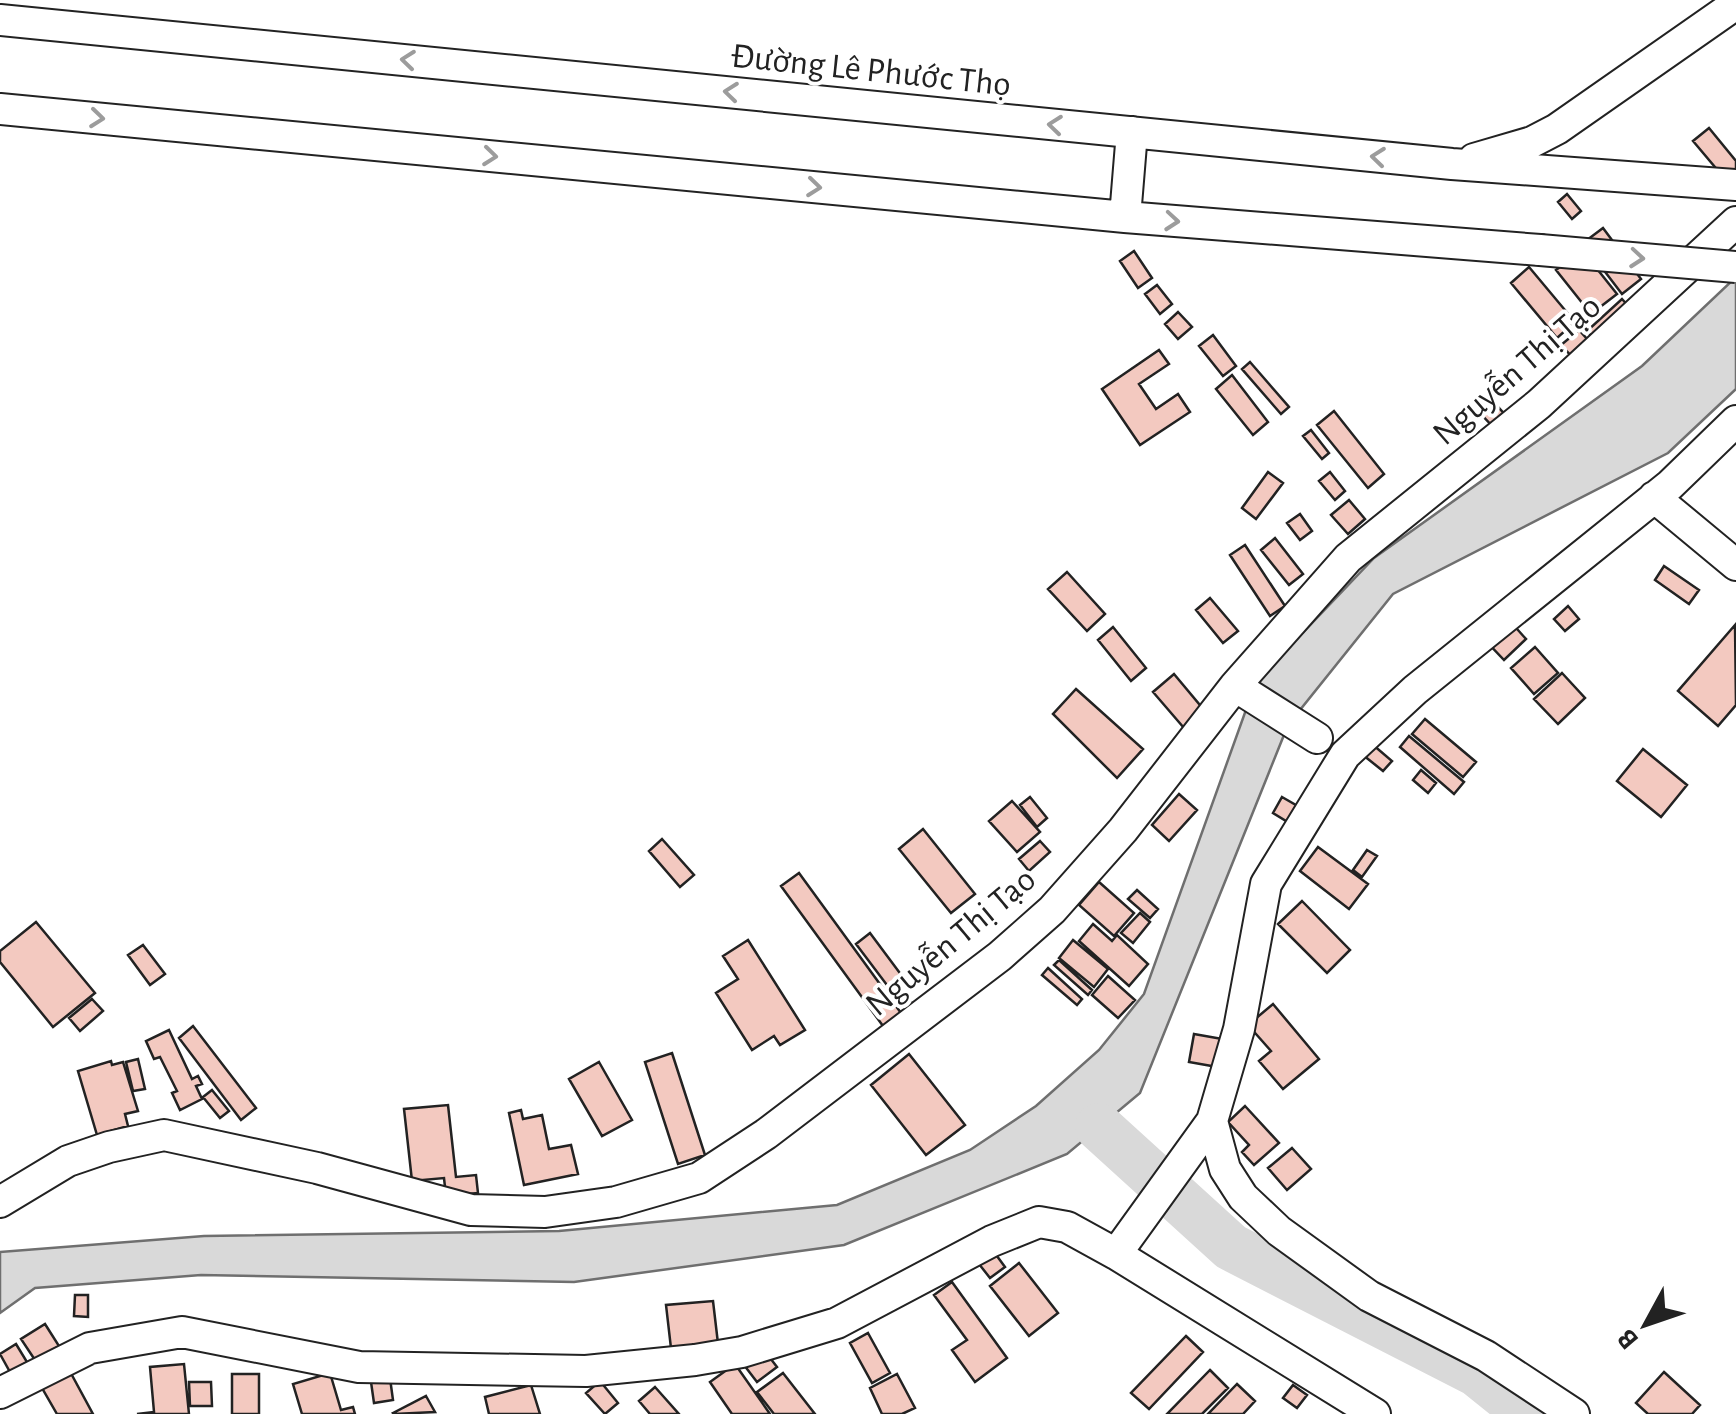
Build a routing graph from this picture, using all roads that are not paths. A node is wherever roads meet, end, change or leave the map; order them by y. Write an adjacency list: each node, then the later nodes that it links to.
1 (1736, 4): 5 (street)
2 (0, 20): 4 (street, Đường Lê Phước Thọ, one-way to 2)
3 (0, 108): 7 (street, one-way to 7)
4 (1132, 132): 5 (street, Đường Lê Phước Thọ, one-way to 4); 7 (street)
5 (1452, 164): 6 (street, Đường Lê Phước Thọ)
6 (1736, 185)
7 (1125, 217): 9 (street, one-way to 9, bridge)
8 (1736, 222): 13 (street, Nguyễn Thị Tạo)
9 (1736, 267)
10 (1736, 421): 11 (street)
11 (1654, 497): 12 (street); 15 (street)
12 (1736, 565)
13 (1239, 689): 14 (street); 16 (street, Nguyễn Thị Tạo)
14 (1316, 738)
15 (1205, 1130): 17 (street); 20 (street)
16 (0, 1202)
17 (1123, 1244): 18 (street); 19 (street)
18 (0, 1393)
19 (1375, 1414)
20 (1574, 1414)

